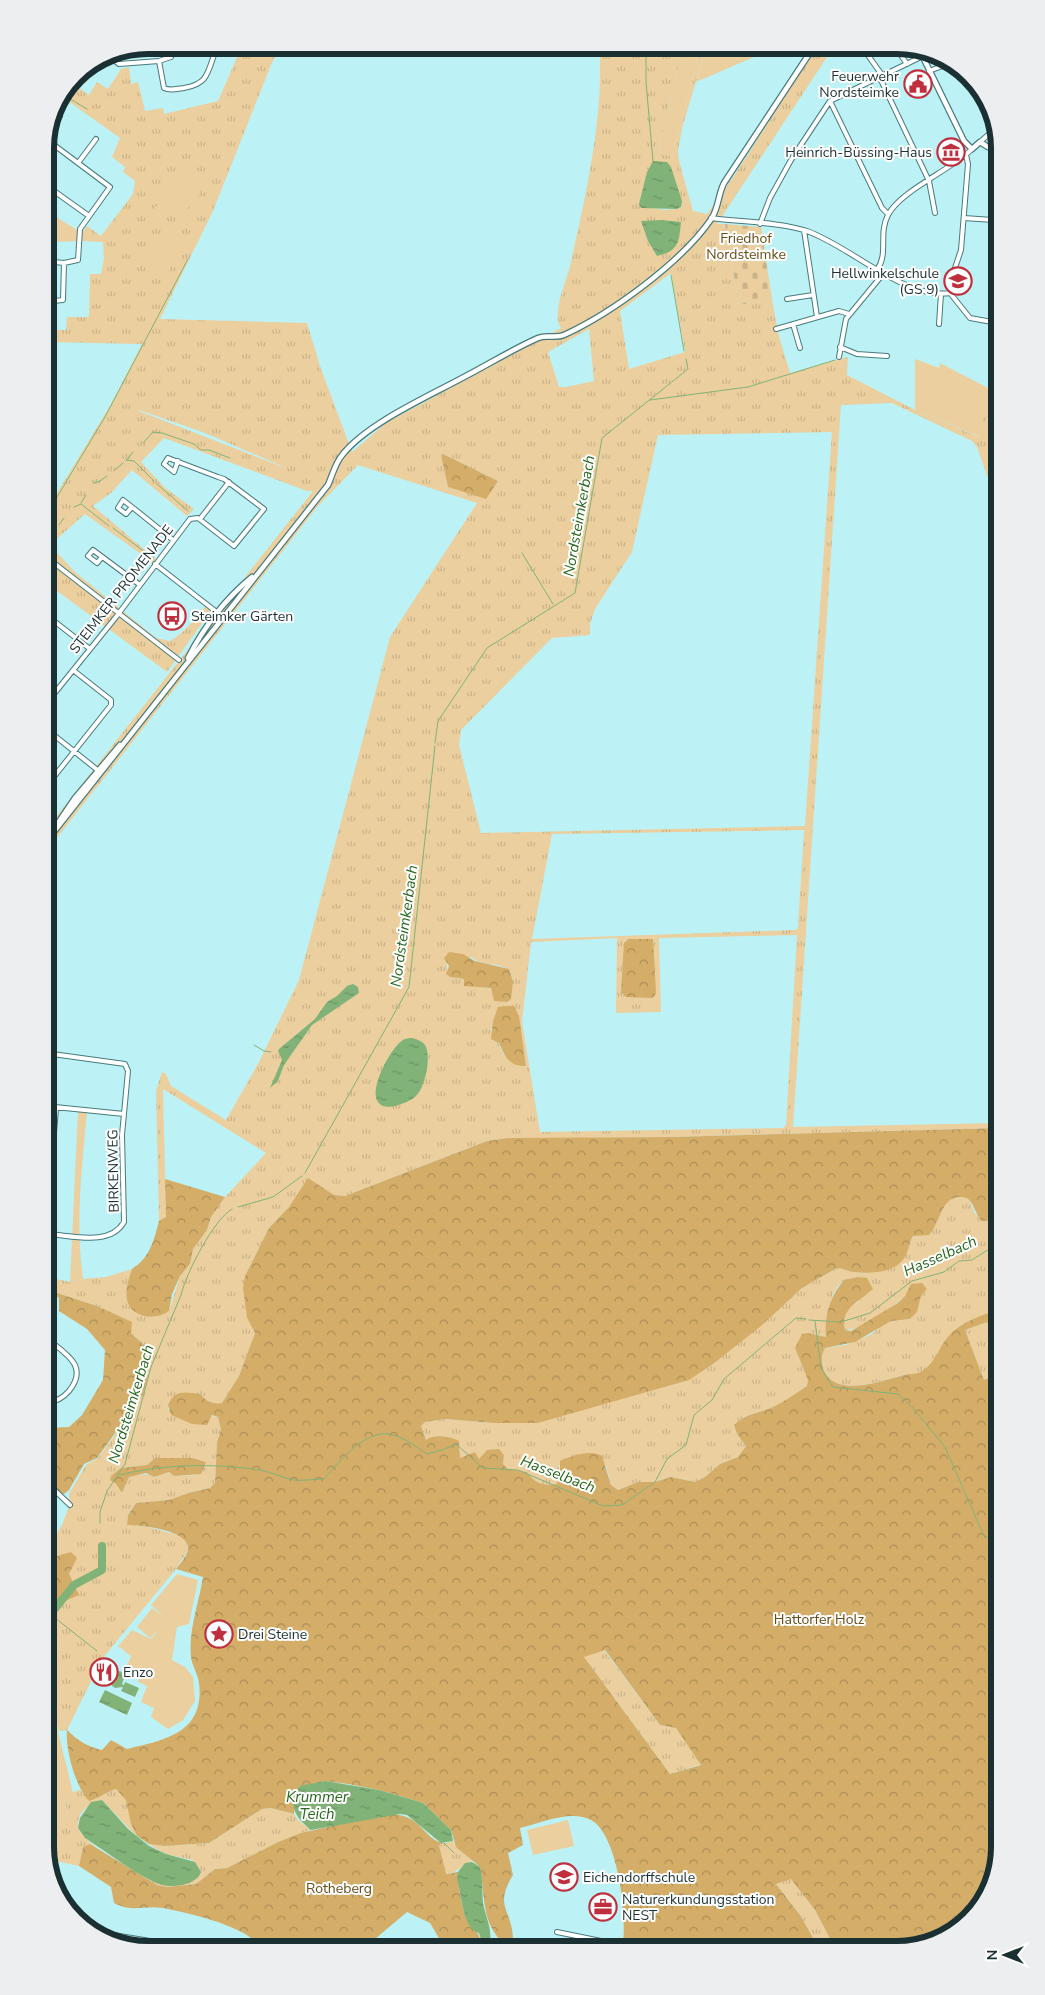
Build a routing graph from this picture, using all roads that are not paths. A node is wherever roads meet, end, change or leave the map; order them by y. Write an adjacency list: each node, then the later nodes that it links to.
1 (172, 54): 9 (street)
2 (213, 54): 9 (street)
3 (809, 54): 28 (street)
4 (867, 54): 13 (street)
5 (900, 54): 10 (street)
6 (920, 57): 10 (street)
7 (923, 58): 12 (street)
8 (114, 60): 9 (street)
9 (159, 61)
10 (907, 64): 13 (street)
11 (943, 66): 12 (street)
12 (929, 71): 20 (street)
13 (880, 76): 14 (street); 23 (street)
14 (830, 101): 26 (street); 31 (street)
15 (990, 133): 17 (street)
16 (96, 139): 22 (street)
17 (980, 142): 19 (street); 20 (street)
18 (54, 145): 22 (street)
19 (991, 148)
20 (972, 149): 21 (street)
21 (966, 155): 23 (street); 29 (street)
22 (78, 163): 27 (street)
23 (929, 181): 25 (street); 26 (street)
24 (54, 191): 27 (street)
25 (934, 213)
26 (888, 214): 35 (street)
27 (89, 216): 34 (street)
28 (711, 218): 31 (street); 60 (street)
29 (964, 218): 30 (street); 37 (street)
30 (991, 220)
31 (760, 224): 32 (street)
32 (804, 230): 35 (street); 39 (street)
33 (54, 262): 34 (street)
34 (64, 263): 41 (street)
35 (877, 270): 36 (street)
36 (883, 274): 38 (street); 42 (street)
37 (950, 293): 38 (street); 44 (street)
38 (941, 294): 46 (street)
39 (814, 295): 40 (street); 43 (street)
40 (786, 299)
41 (54, 301)
42 (849, 314): 43 (street); 48 (street)
43 (817, 317): 45 (street)
44 (991, 322)
45 (793, 324): 47 (street); 49 (street)
46 (939, 324)
47 (776, 329)
48 (840, 347): 50 (street); 51 (street)
49 (800, 348)
50 (887, 356)
51 (839, 357)
52 (178, 462): 53 (street)
53 (229, 482): 55 (street); 55 (street)
54 (132, 507): 56 (street)
55 (200, 519): 56 (street, STEIMKER PROMENADE)
56 (173, 540): 59 (street, STEIMKER PROMENADE)
57 (102, 557): 61 (street)
58 (54, 563): 63 (street)
59 (155, 564): 61 (street, STEIMKER PROMENADE); 62 (street)
60 (262, 567): 62 (street); 64 (street)
61 (140, 585): 63 (street, STEIMKER PROMENADE)
62 (217, 612): 64 (street); 69 (street)
63 (119, 613): 66 (street, STEIMKER PROMENADE); 67 (street)
64 (223, 617): 69 (street)
65 (54, 621): 66 (street)
66 (90, 649): 68 (street, STEIMKER PROMENADE)
67 (179, 660)
68 (73, 670): 70 (street, STEIMKER PROMENADE); 72 (street)
69 (178, 674): 73 (street)
70 (54, 694)
71 (54, 735): 72 (street)
72 (74, 751): 73 (street); 74 (street)
73 (98, 771): 75 (street)
74 (54, 777)
75 (54, 830)
76 (54, 1054): 78 (street, BIRKENWEG)
77 (56, 1108): 78 (street); 79 (street)
78 (124, 1114): 80 (street, BIRKENWEG)
79 (54, 1136)
80 (54, 1234)
81 (54, 1345): 82 (street)
82 (54, 1402)
83 (54, 1490): 84 (street)
84 (70, 1505)
85 (557, 1932): 88 (street)
86 (121, 1937): 87 (street)
87 (147, 1941)
88 (601, 1941)

